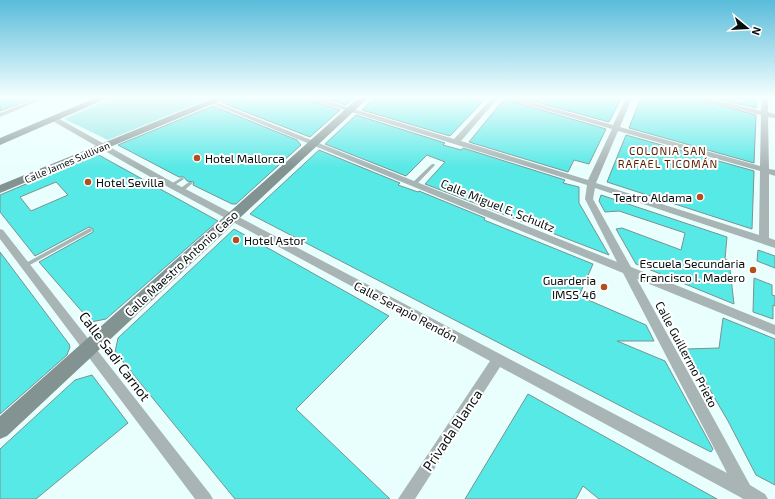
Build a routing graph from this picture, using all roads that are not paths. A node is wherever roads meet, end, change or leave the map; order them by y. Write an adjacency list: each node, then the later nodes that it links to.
1 (48, 121): 12 (main road)
2 (57, 121): 15 (street, Calle Serapio Rendón)
3 (164, 121): 15 (main road, Calle James Sullivan)
4 (257, 121): 14 (street, Calle Miguel E. Schultz)
5 (337, 121): 14 (main road, Calle Maestro Antonio Caso)
6 (386, 121): 13 (street)
7 (474, 121): 13 (street)
8 (592, 121): 11 (street)
9 (619, 121): 11 (street, Calle Guillermo Prieto)
10 (765, 121): 17 (street)
11 (616, 128): 17 (street); 22 (street, Calle Guillermo Prieto)
12 (0, 142)
13 (455, 143): 22 (street)
14 (312, 144): 21 (street, Calle Miguel E. Schultz); 25 (main road, Calle Maestro Antonio Caso)
15 (102, 147): 23 (street, Calle Serapio Rendón); 24 (main road, Calle James Sullivan)
16 (433, 165): 21 (lane)
17 (765, 170): 18 (street); 28 (street)
18 (775, 173)
19 (182, 179): 23 (lane)
20 (191, 183): 23 (lane)
21 (414, 184): 31 (street, Calle Miguel E. Schultz)
22 (591, 184): 28 (street); 31 (street, Calle Guillermo Prieto)
23 (176, 188): 25 (street, Calle Serapio Rendón)
24 (0, 189)
25 (230, 217): 33 (main road, Calle Maestro Antonio Caso); 34 (street, Calle Serapio Rendón)
26 (90, 230): 30 (lane)
27 (0, 232): 30 (street, Calle Sadi Carnot)
28 (764, 241): 29 (street)
29 (775, 244)
30 (26, 265): 33 (street, Calle Sadi Carnot)
31 (627, 270): 32 (street, Calle Miguel E. Schultz); 36 (street, Calle Guillermo Prieto)
32 (775, 330)
33 (90, 348): 35 (main road, Calle Maestro Antonio Caso); 37 (street, Calle Sadi Carnot)
34 (498, 360): 36 (street, Calle Serapio Rendón); 38 (street, Privada Blanca)
35 (0, 430)
36 (747, 495): 39 (street, Calle Serapio Rendón)
37 (205, 499)
38 (406, 499)
39 (760, 499)

